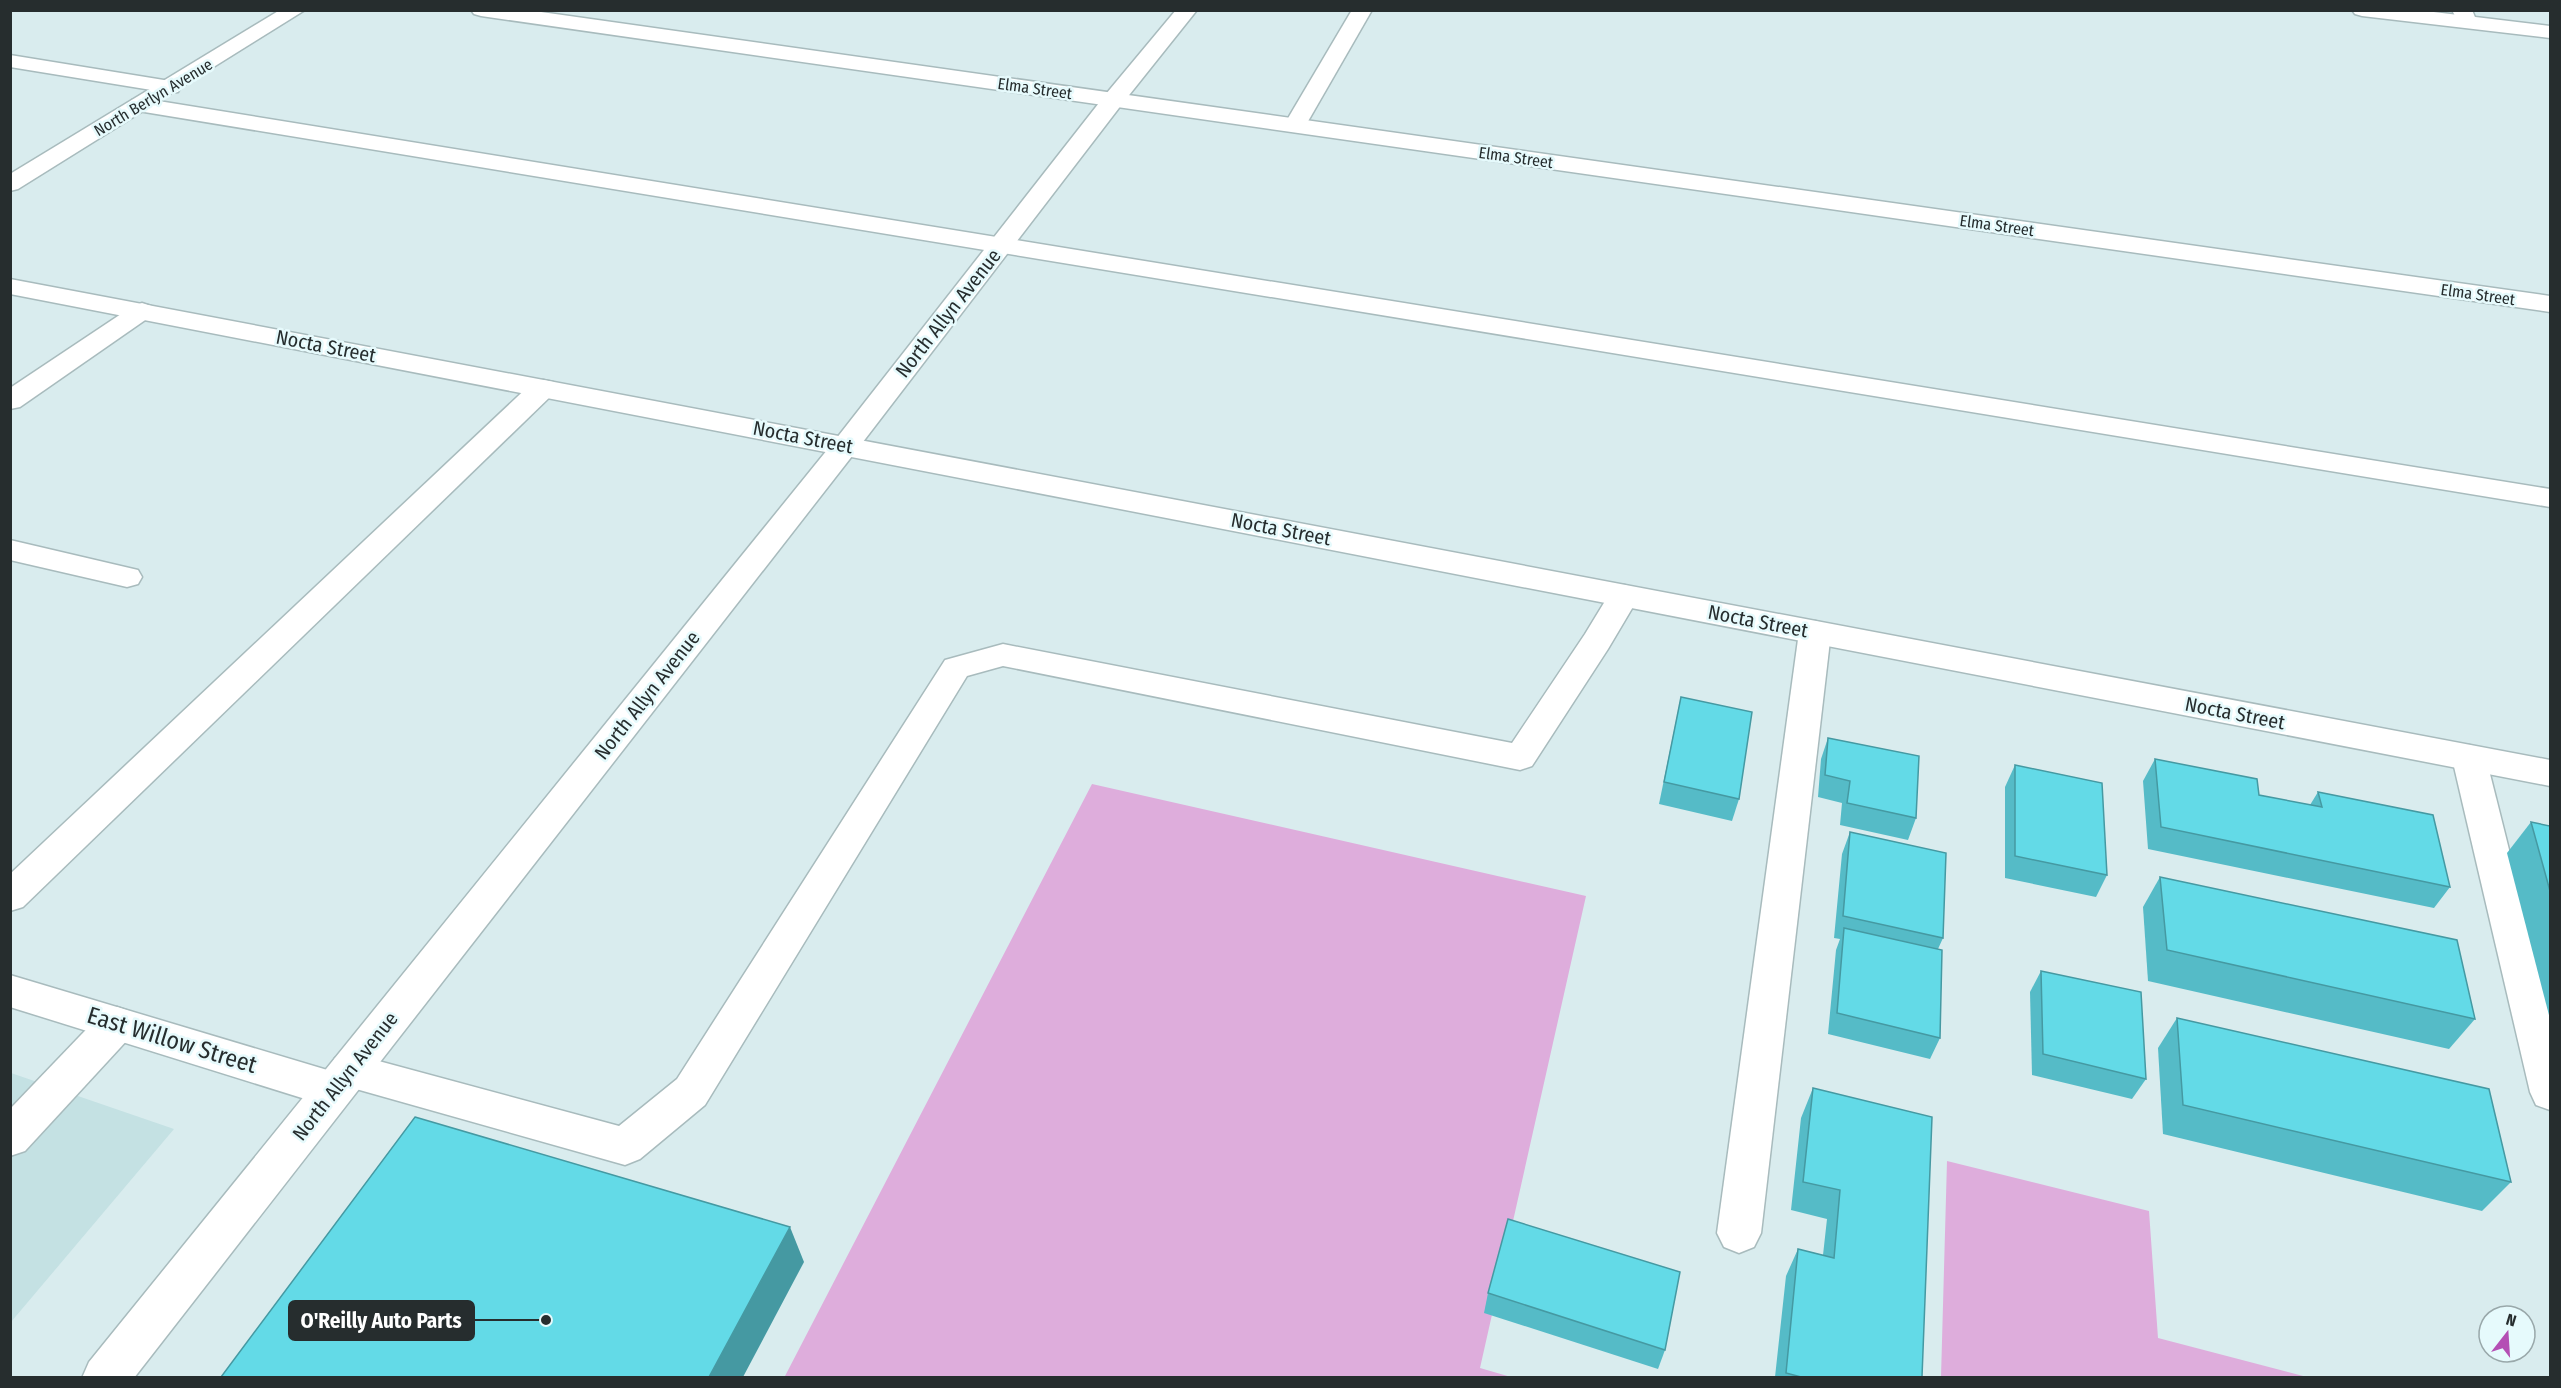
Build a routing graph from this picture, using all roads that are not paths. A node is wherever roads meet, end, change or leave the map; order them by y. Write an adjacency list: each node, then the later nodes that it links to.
1 (295, 10): 9 (street, North Berlyn Avenue)
2 (481, 10): 10 (street, Elma Street)
3 (1186, 10): 10 (street, North Allyn Avenue)
4 (1362, 10): 12 (street)
5 (2362, 10): 6 (street)
6 (2465, 16): 7 (street)
7 (2550, 32)
8 (10, 61): 9 (street)
9 (170, 87): 11 (street, North Berlyn Avenue)
10 (1114, 99): 12 (street, Elma Street); 14 (street, North Allyn Avenue)
11 (140, 105): 13 (street, North Berlyn Avenue); 14 (street)
12 (1295, 125): 16 (street, Elma Street)
13 (10, 184)
14 (1002, 244): 20 (street, North Allyn Avenue); 21 (street)
15 (10, 286): 17 (street, Nocta Street)
16 (2550, 304)
17 (142, 311): 18 (street, Nocta Street); 19 (street)
18 (543, 388): 20 (street, Nocta Street); 28 (street)
19 (10, 401)
20 (846, 445): 24 (street, Nocta Street); 31 (street, North Allyn Avenue)
21 (2550, 498)
22 (10, 549): 23 (street)
23 (127, 577)
24 (1624, 595): 25 (street, Nocta Street); 31 (street, East Willow Street)
25 (1815, 632): 26 (street, Nocta Street); 34 (street)
26 (2469, 758): 27 (street, Nocta Street); 32 (street)
27 (2550, 773)
28 (10, 897)
29 (10, 991): 30 (street, East Willow Street)
30 (117, 1024): 31 (street, East Willow Street); 33 (street)
31 (342, 1080): 35 (street, North Allyn Avenue)
32 (2550, 1092)
33 (10, 1138)
34 (1739, 1233)
35 (105, 1377)

